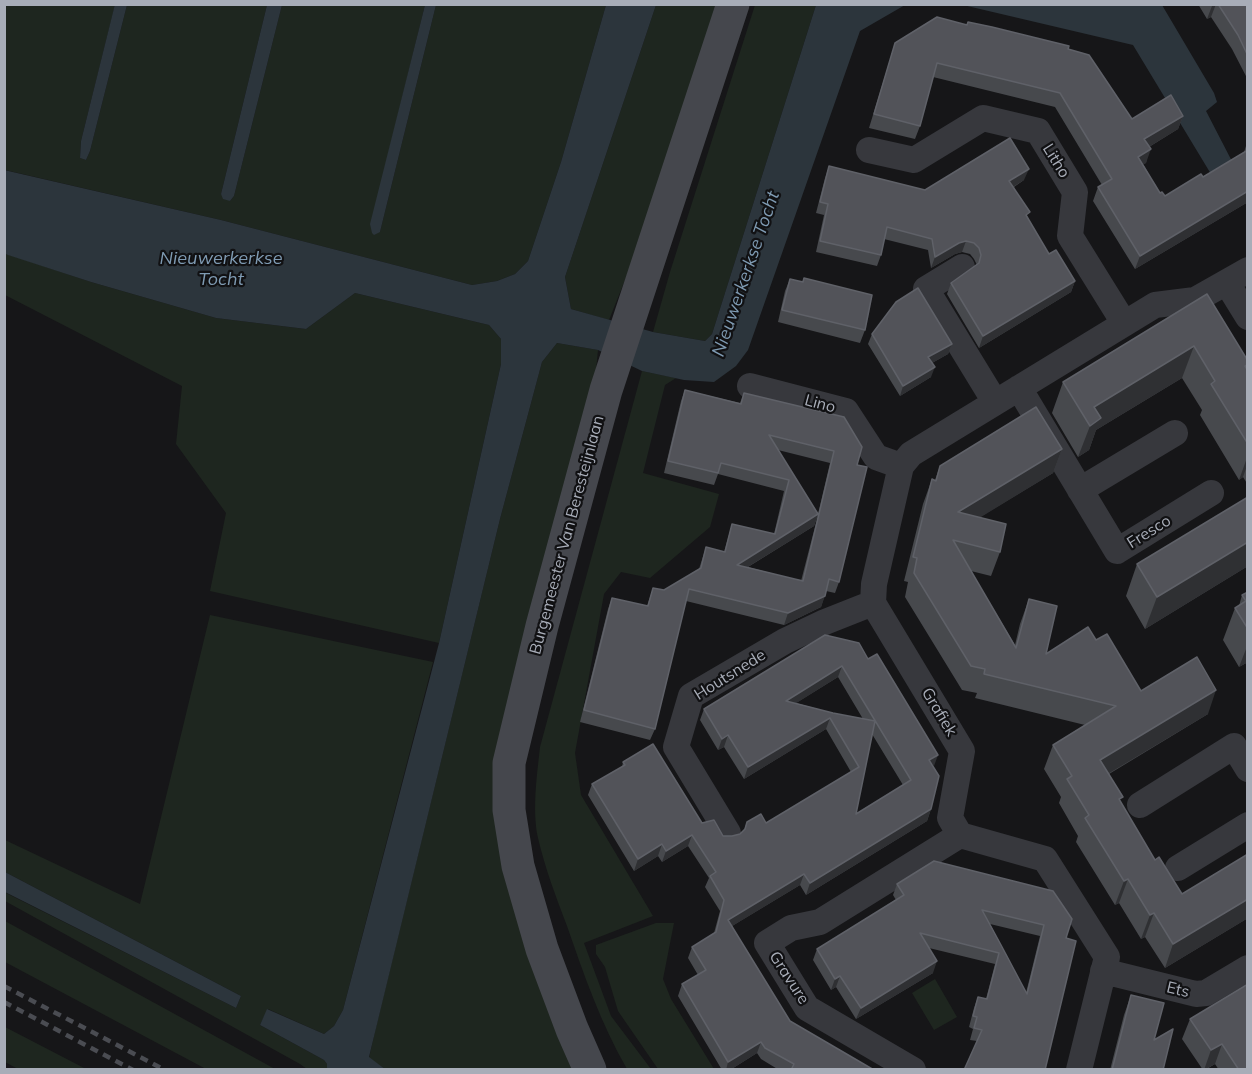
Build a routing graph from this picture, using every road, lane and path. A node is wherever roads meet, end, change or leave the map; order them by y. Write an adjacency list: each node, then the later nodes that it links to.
1 (733, 4): 23 (main road, Burgemeester Van Beresteijnlaan)
2 (869, 150): 6 (street, Litho)
3 (962, 267): 9 (street)
4 (1237, 277): 5 (street); 6 (street)
5 (1248, 317)
6 (1124, 323): 8 (street)
7 (750, 386): 11 (street, Lino)
8 (1018, 388): 9 (street); 12 (street, Fresco)
9 (995, 402): 11 (street)
10 (1174, 433): 12 (street)
11 (901, 466): 14 (street)
12 (1080, 490): 13 (street, Fresco)
13 (1211, 494)
14 (873, 603): 18 (street, Houtsnede); 19 (street, Grafiek)
15 (1248, 770): 16 (street)
16 (1140, 805)
17 (1248, 825): 20 (street)
18 (728, 833)
19 (960, 835): 22 (street); 24 (street, Gravure)
20 (1178, 868)
21 (1248, 968): 22 (street, Ets)
22 (1103, 971): 25 (street)
23 (590, 1070)
24 (913, 1070)
25 (1079, 1070)

